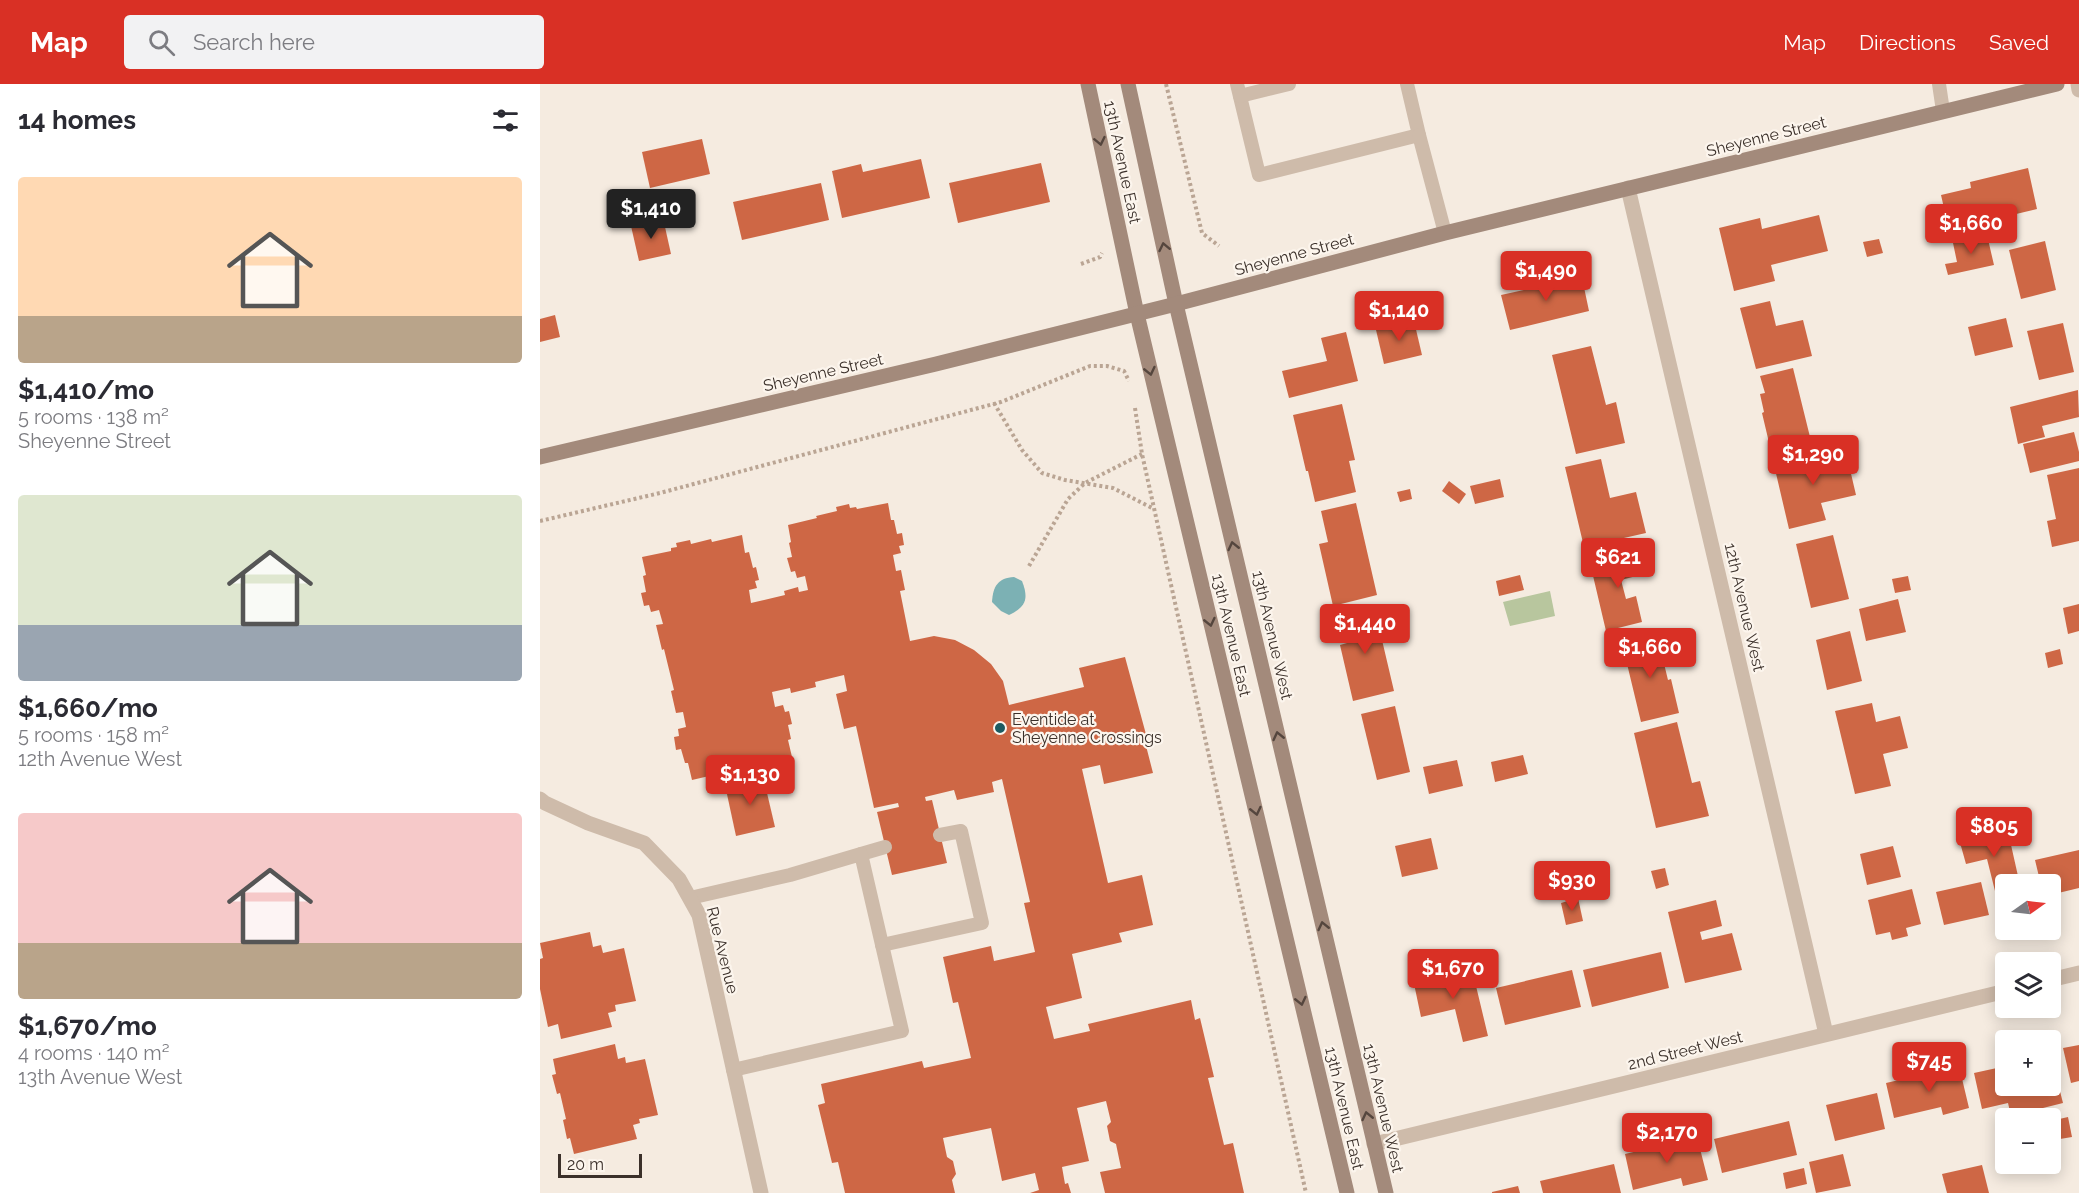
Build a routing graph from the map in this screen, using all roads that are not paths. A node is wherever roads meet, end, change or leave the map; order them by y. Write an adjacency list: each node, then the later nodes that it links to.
1 (1088, 84): 15 (main road, 13th Avenue East, one-way to 15)
2 (1128, 84): 14 (main road, 13th Avenue West, one-way to 2)
3 (1289, 84): 8 (lane)
4 (1407, 84): 11 (lane)
5 (1939, 84): 10 (lane)
6 (2057, 84): 10 (main road, Sheyenne Street)
7 (2078, 84): 9 (street)
8 (1238, 90): 11 (lane)
9 (2079, 90)
10 (1943, 111): 12 (main road, Sheyenne Street)
11 (1419, 135): 13 (lane)
12 (1628, 188): 13 (main road, Sheyenne Street); 26 (street, 12th Avenue West)
13 (1444, 233): 14 (main road, Sheyenne Street)
14 (1176, 304): 15 (main road, Sheyenne Street); 28 (main road, 13th Avenue West, one-way to 14)
15 (1137, 314): 16 (main road, Sheyenne Street); 30 (main road, 13th Avenue East, one-way to 30)
16 (540, 457)
17 (540, 799): 21 (street, Rue Avenue)
18 (940, 835): 22 (lane)
19 (885, 847): 20 (lane)
20 (861, 854): 21 (lane); 22 (lane)
21 (690, 898): 27 (street, Rue Avenue)
22 (882, 945): 27 (lane)
23 (2079, 973): 24 (street)
24 (2061, 977)
25 (1995, 994): 26 (street, 2nd Street West)
26 (1826, 1034): 28 (street, 2nd Street West)
27 (733, 1071): 29 (street, Rue Avenue)
28 (1374, 1144): 31 (main road, 13th Avenue West)
29 (761, 1193)
30 (1347, 1193)
31 (1386, 1193)

